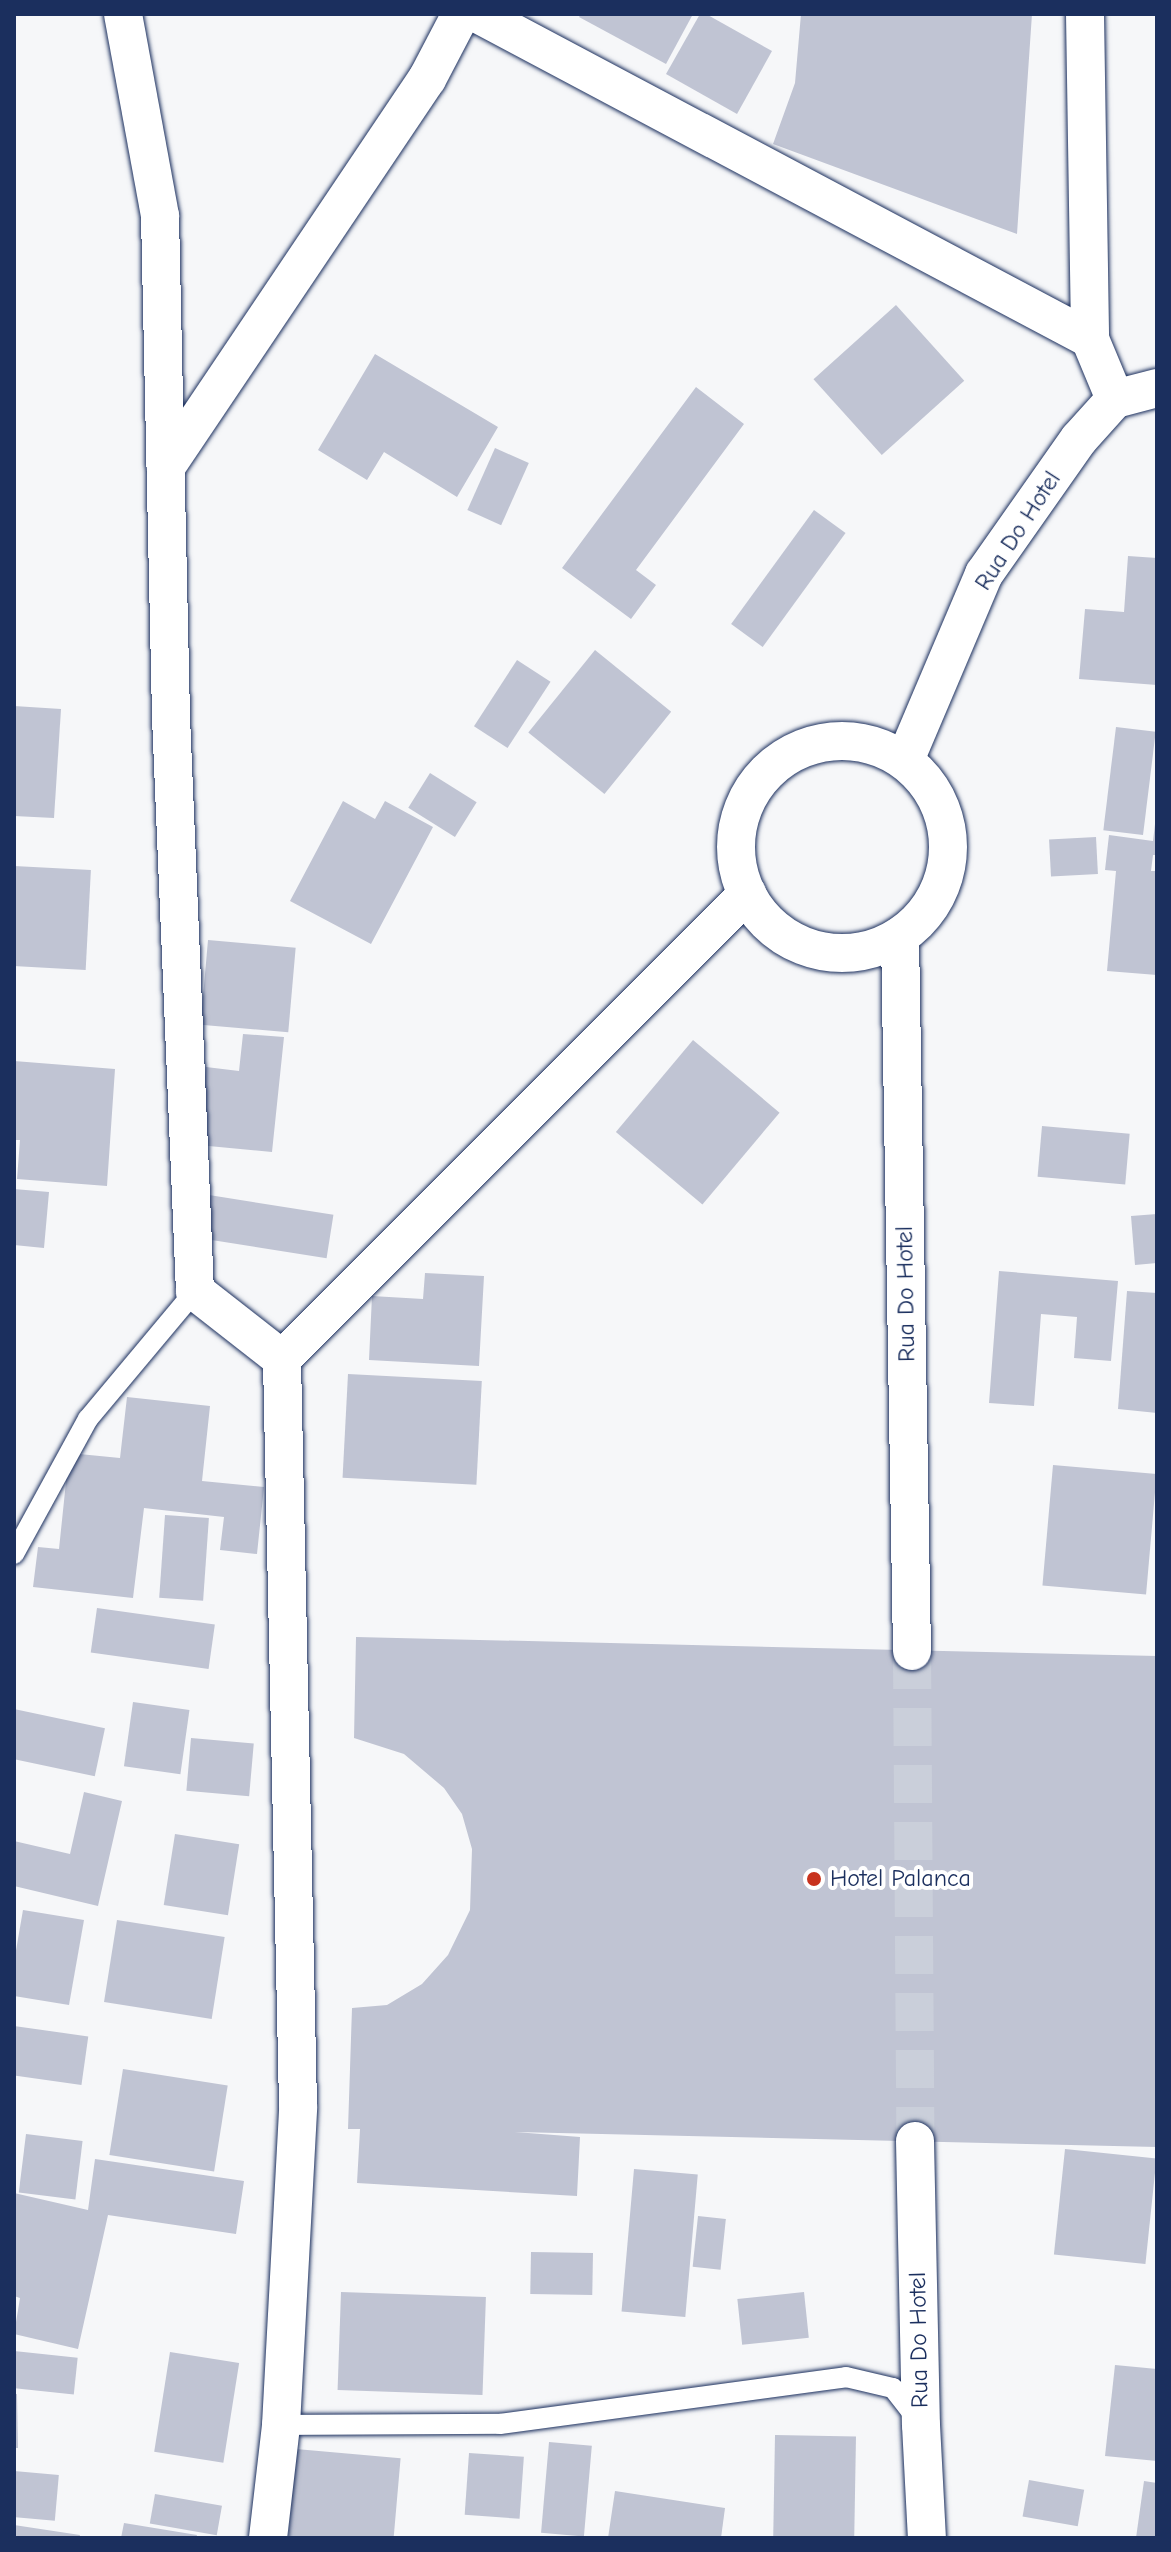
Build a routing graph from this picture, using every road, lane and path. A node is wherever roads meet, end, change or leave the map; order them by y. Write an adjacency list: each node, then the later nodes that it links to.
1 (123, 14): 8 (street)
2 (461, 14): 8 (street)
3 (478, 14): 5 (street)
4 (1085, 14): 5 (street)
5 (1090, 339): 7 (street)
6 (1157, 388): 7 (street)
7 (1115, 399): 9 (street, Rua Do Hotel)
8 (166, 467): 12 (street)
9 (905, 760): 10 (street); 11 (street)
10 (747, 894): 11 (street); 13 (street)
11 (900, 936): 15 (street, Rua Do Hotel)
12 (195, 1291): 13 (street); 14 (lane)
13 (282, 1359): 17 (street)
14 (14, 1554)
15 (912, 1651)
16 (915, 2141): 18 (street, Rua Do Hotel)
17 (281, 2425): 18 (lane); 19 (street)
18 (921, 2425): 20 (street, Rua Do Hotel)
19 (268, 2538)
20 (927, 2538)

